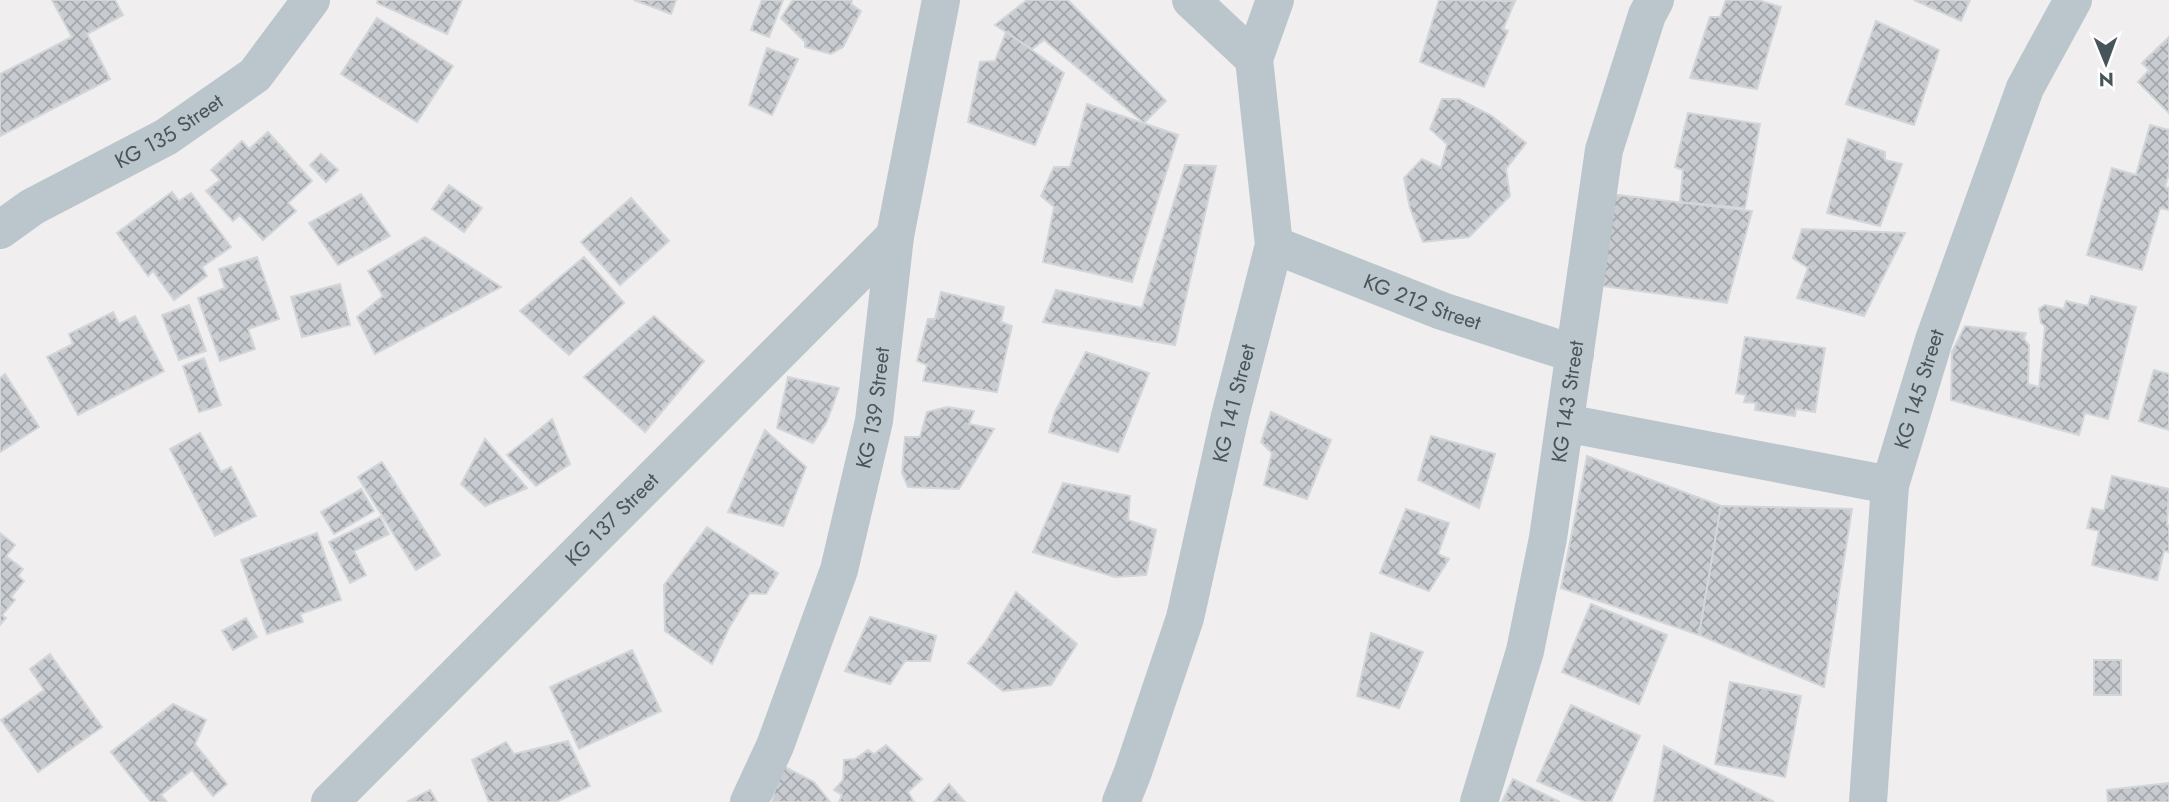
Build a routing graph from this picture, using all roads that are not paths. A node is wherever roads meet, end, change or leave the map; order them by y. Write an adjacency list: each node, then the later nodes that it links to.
1 (311, 0): 8 (street, KG 135 Street)
2 (941, 0): 9 (street, KG 139 Street)
3 (1191, 0): 7 (street)
4 (1275, 0): 7 (street, KG 141 Street)
5 (1655, 0): 11 (street, KG 143 Street)
6 (2073, 0): 13 (street, KG 145 Street)
7 (1254, 59): 10 (street, KG 141 Street)
8 (0, 230)
9 (895, 236): 14 (street, KG 137 Street); 15 (street, KG 139 Street)
10 (1274, 246): 11 (street, KG 212 Street); 16 (street, KG 141 Street)
11 (1575, 354): 12 (street, KG 143 Street)
12 (1565, 423): 13 (street); 17 (street, KG 143 Street)
13 (1890, 485): 18 (street, KG 145 Street)
14 (330, 802)
15 (749, 802)
16 (1121, 802)
17 (1479, 802)
18 (1868, 802)

